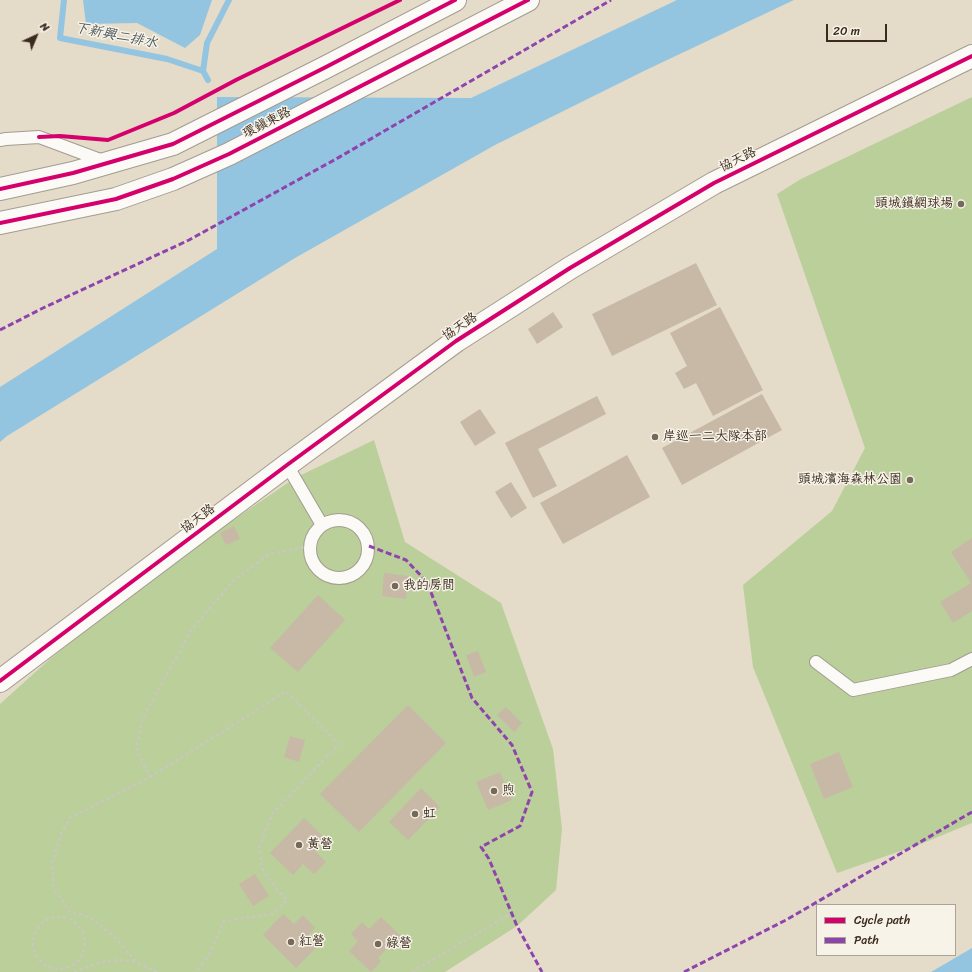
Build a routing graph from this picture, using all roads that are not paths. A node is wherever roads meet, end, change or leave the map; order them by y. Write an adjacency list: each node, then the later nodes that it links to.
1 (455, 0): 5 (street, 環鎮東路)
2 (528, 0): 7 (street, 環鎮東路)
3 (972, 56): 8 (street, 協天路)
4 (0, 140): 5 (lane)
5 (109, 163): 6 (street, 環鎮東路)
6 (0, 189)
7 (0, 223)
8 (287, 465): 9 (lane); 12 (street, 協天路)
9 (322, 525): 9 (lane)
10 (972, 659): 11 (lane)
11 (816, 662)
12 (0, 681)

